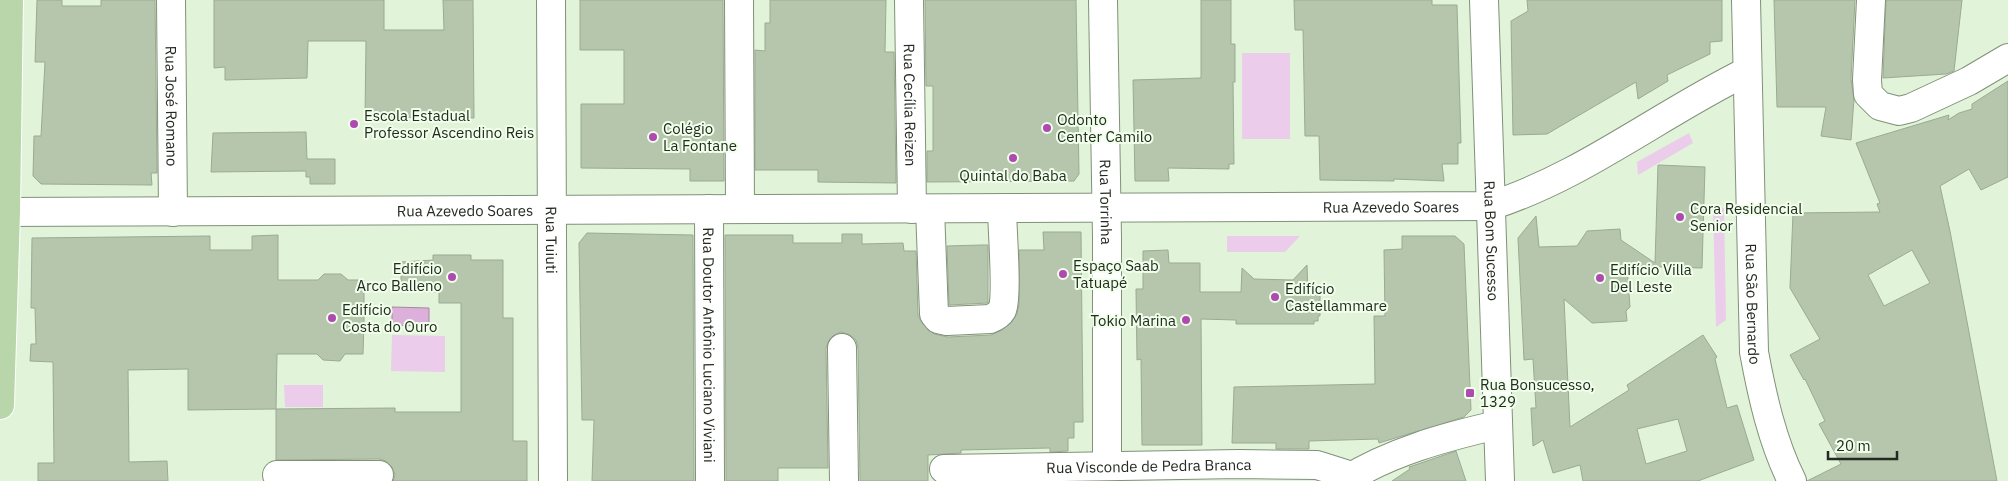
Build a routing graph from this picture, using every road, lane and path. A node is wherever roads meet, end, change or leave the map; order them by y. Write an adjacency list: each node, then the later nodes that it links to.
1 (9, 0): 19 (main road)
2 (171, 0): 20 (street, Rua José Romano)
3 (551, 0): 18 (street, Rua Tuiuti)
4 (738, 0): 16 (street)
5 (909, 0): 17 (street, Rua Cecília Reizen)
6 (1103, 0): 14 (street, Rua Torrinha)
7 (1484, 0): 12 (street, Rua Bom Sucesso)
8 (1746, 0): 11 (street, Rua São Bernardo)
9 (1871, 0): 10 (street)
10 (2008, 58)
11 (1746, 72): 12 (street, Rua Azevedo Soares); 35 (street, Rua São Bernardo)
12 (1490, 206): 14 (street, Rua Azevedo Soares); 23 (street, Rua Bom Sucesso)
13 (1002, 208): 14 (street, Rua Azevedo Soares); 17 (street, Rua Azevedo Soares); 17 (street)
14 (1107, 208): 24 (street, Rua Torrinha)
15 (709, 209): 16 (street, Rua Azevedo Soares); 18 (street, Rua Azevedo Soares); 32 (street, Rua Doutor Antônio Luciano Viviani)
16 (740, 209): 17 (street, Rua Azevedo Soares)
17 (921, 209)
18 (552, 210): 20 (street, Rua Azevedo Soares); 31 (street, Rua Tuiuti)
19 (3, 212): 20 (street, Rua Azevedo Soares); 22 (main road)
20 (173, 212)
21 (842, 348): 33 (street)
22 (0, 405)
23 (1497, 425): 30 (street); 34 (street, Rua Bom Sucesso)
24 (1107, 466): 26 (street, Rua Visconde de Pedra Branca); 30 (street, Rua Visconde de Pedra Branca)
25 (944, 469): 26 (street, Rua Visconde de Pedra Branca)
26 (1005, 474)
27 (277, 475): 29 (street)
28 (379, 475): 29 (street)
29 (349, 478)
30 (1348, 478)
31 (553, 481)
32 (710, 481)
33 (844, 481)
34 (1500, 481)
35 (1792, 481)

